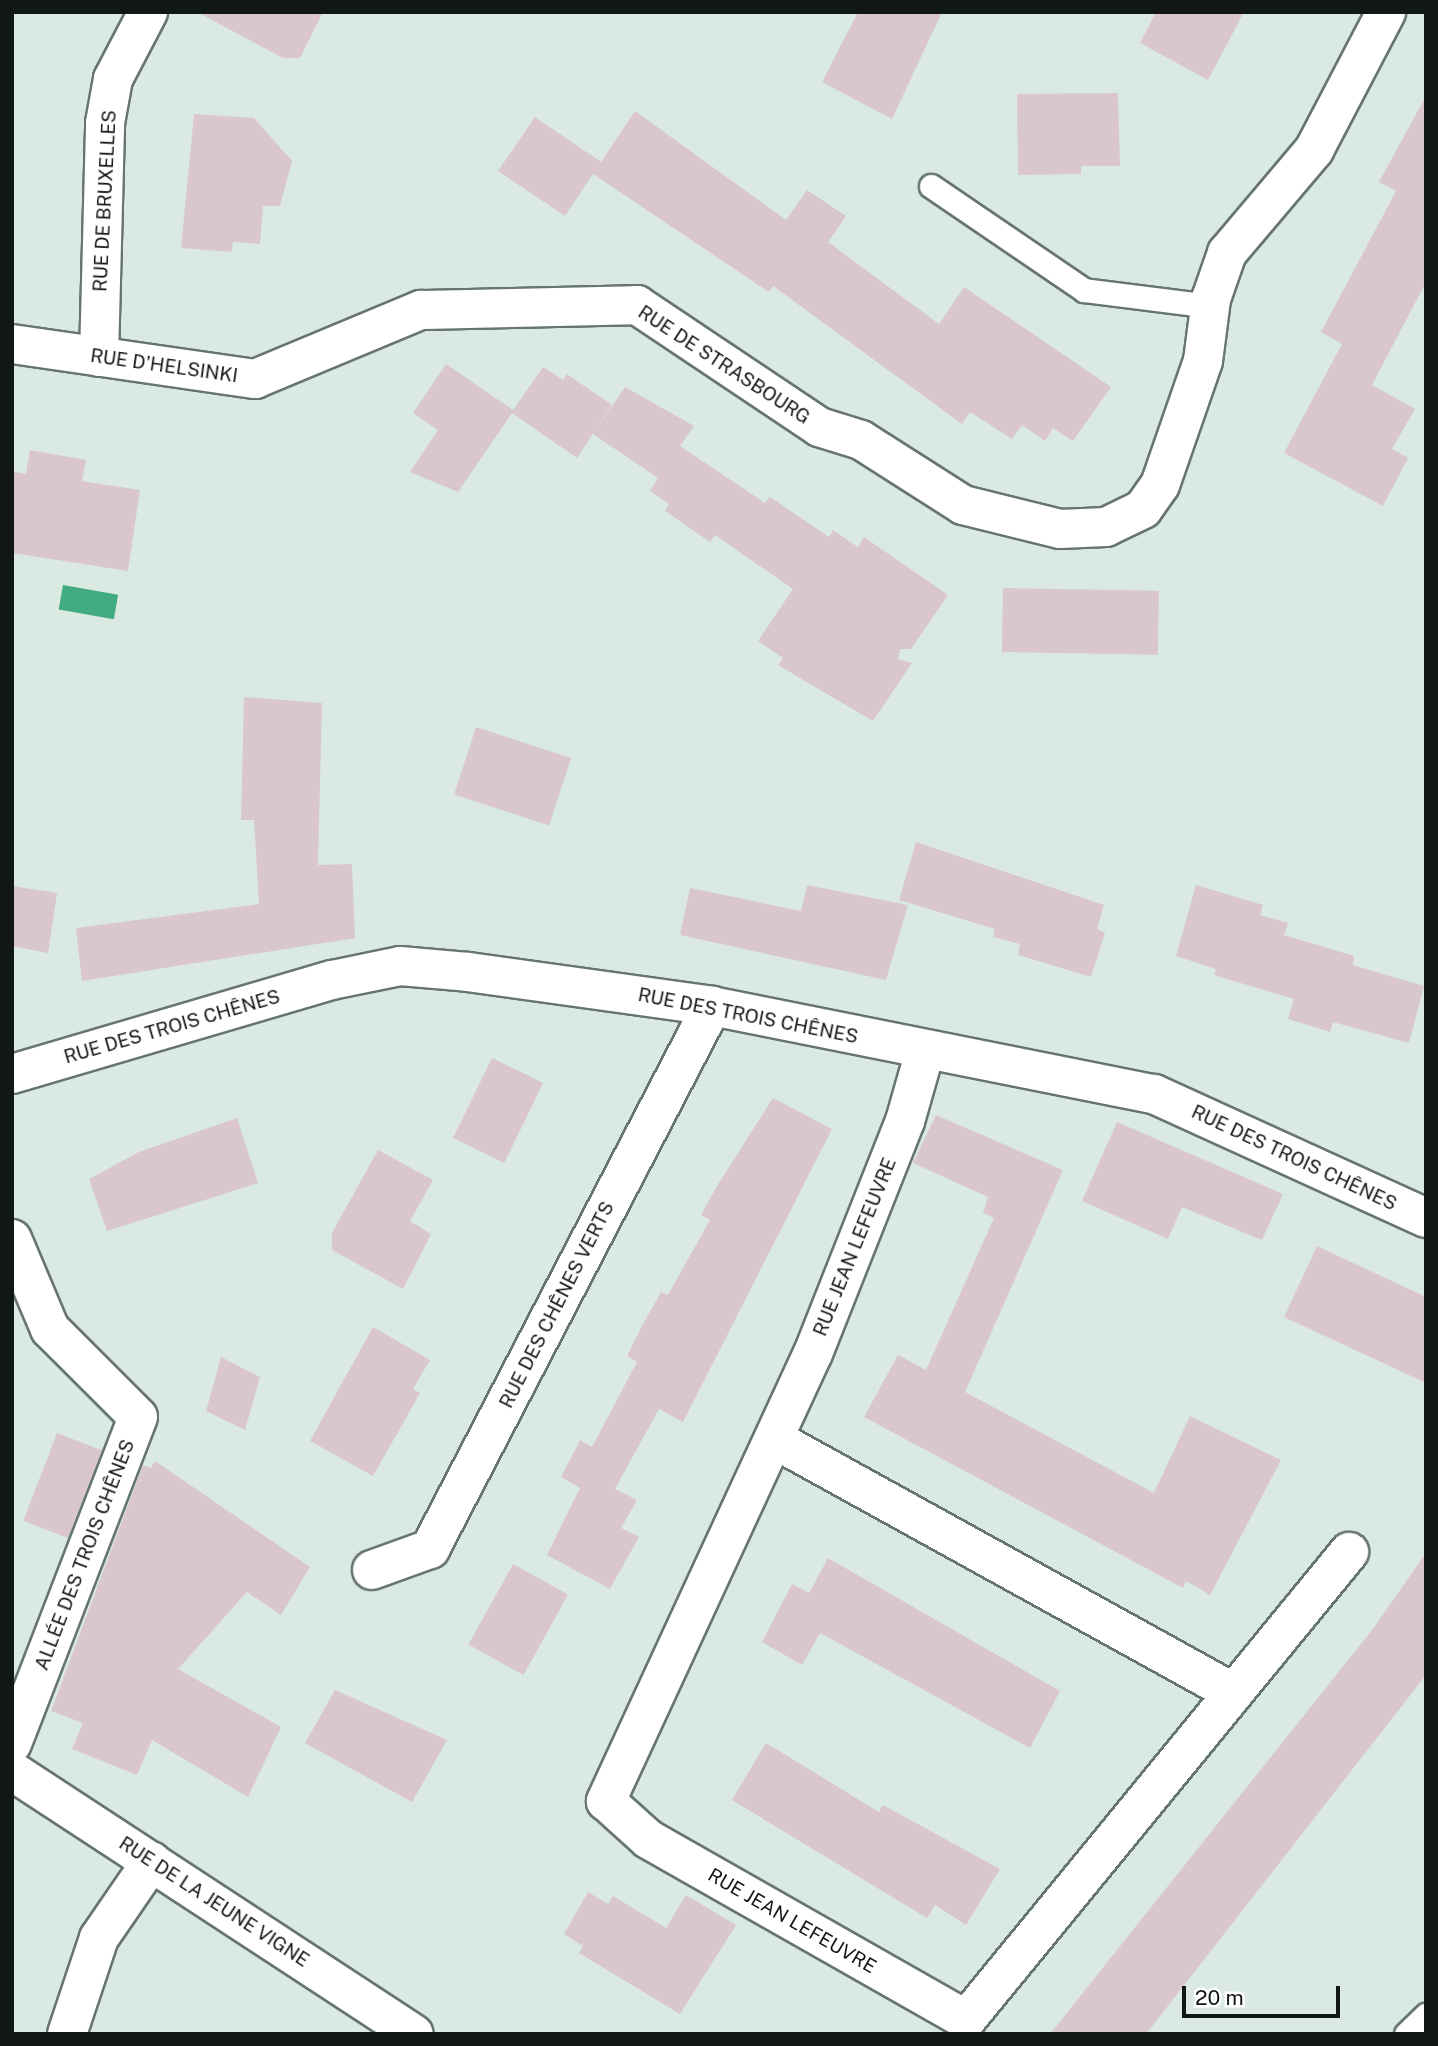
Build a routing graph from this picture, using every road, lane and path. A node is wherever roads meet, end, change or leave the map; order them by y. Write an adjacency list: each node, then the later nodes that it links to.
1 (148, 12): 7 (street, RUE DE BRUXELLES)
2 (1386, 12): 4 (street, RUE DE STRASBOURG)
3 (931, 186): 4 (lane)
4 (1210, 306): 5 (street, RUE DE STRASBOURG)
5 (349, 335): 7 (street, RUE D'HELSINKI)
6 (12, 344): 7 (street, RUE D'HELSINKI)
7 (99, 357)
8 (712, 1006): 9 (street, RUE DES TROIS CHÊNES); 10 (street, RUE DES TROIS CHÊNES); 15 (street, RUE DES CHÊNES VERTS)
9 (925, 1051): 11 (street, RUE DES TROIS CHÊNES); 13 (street, RUE JEAN LEFEUVRE)
10 (12, 1074)
11 (1426, 1218)
12 (12, 1239): 17 (street, ALLÉE DES TROIS CHÊNES)
13 (774, 1439): 16 (street); 16 (street, RUE JEAN LEFEUVRE)
14 (1349, 1552): 16 (street, RUE JEAN LEFEUVRE)
15 (372, 1570)
16 (1234, 1693)
17 (12, 1744)
18 (12, 1771): 19 (street, RUE DE LA JEUNE VIGNE)
19 (152, 1861): 21 (street); 22 (street, RUE DE LA JEUNE VIGNE)
20 (1426, 2015): 23 (lane)
21 (66, 2034)
22 (414, 2034)
23 (1406, 2034)

